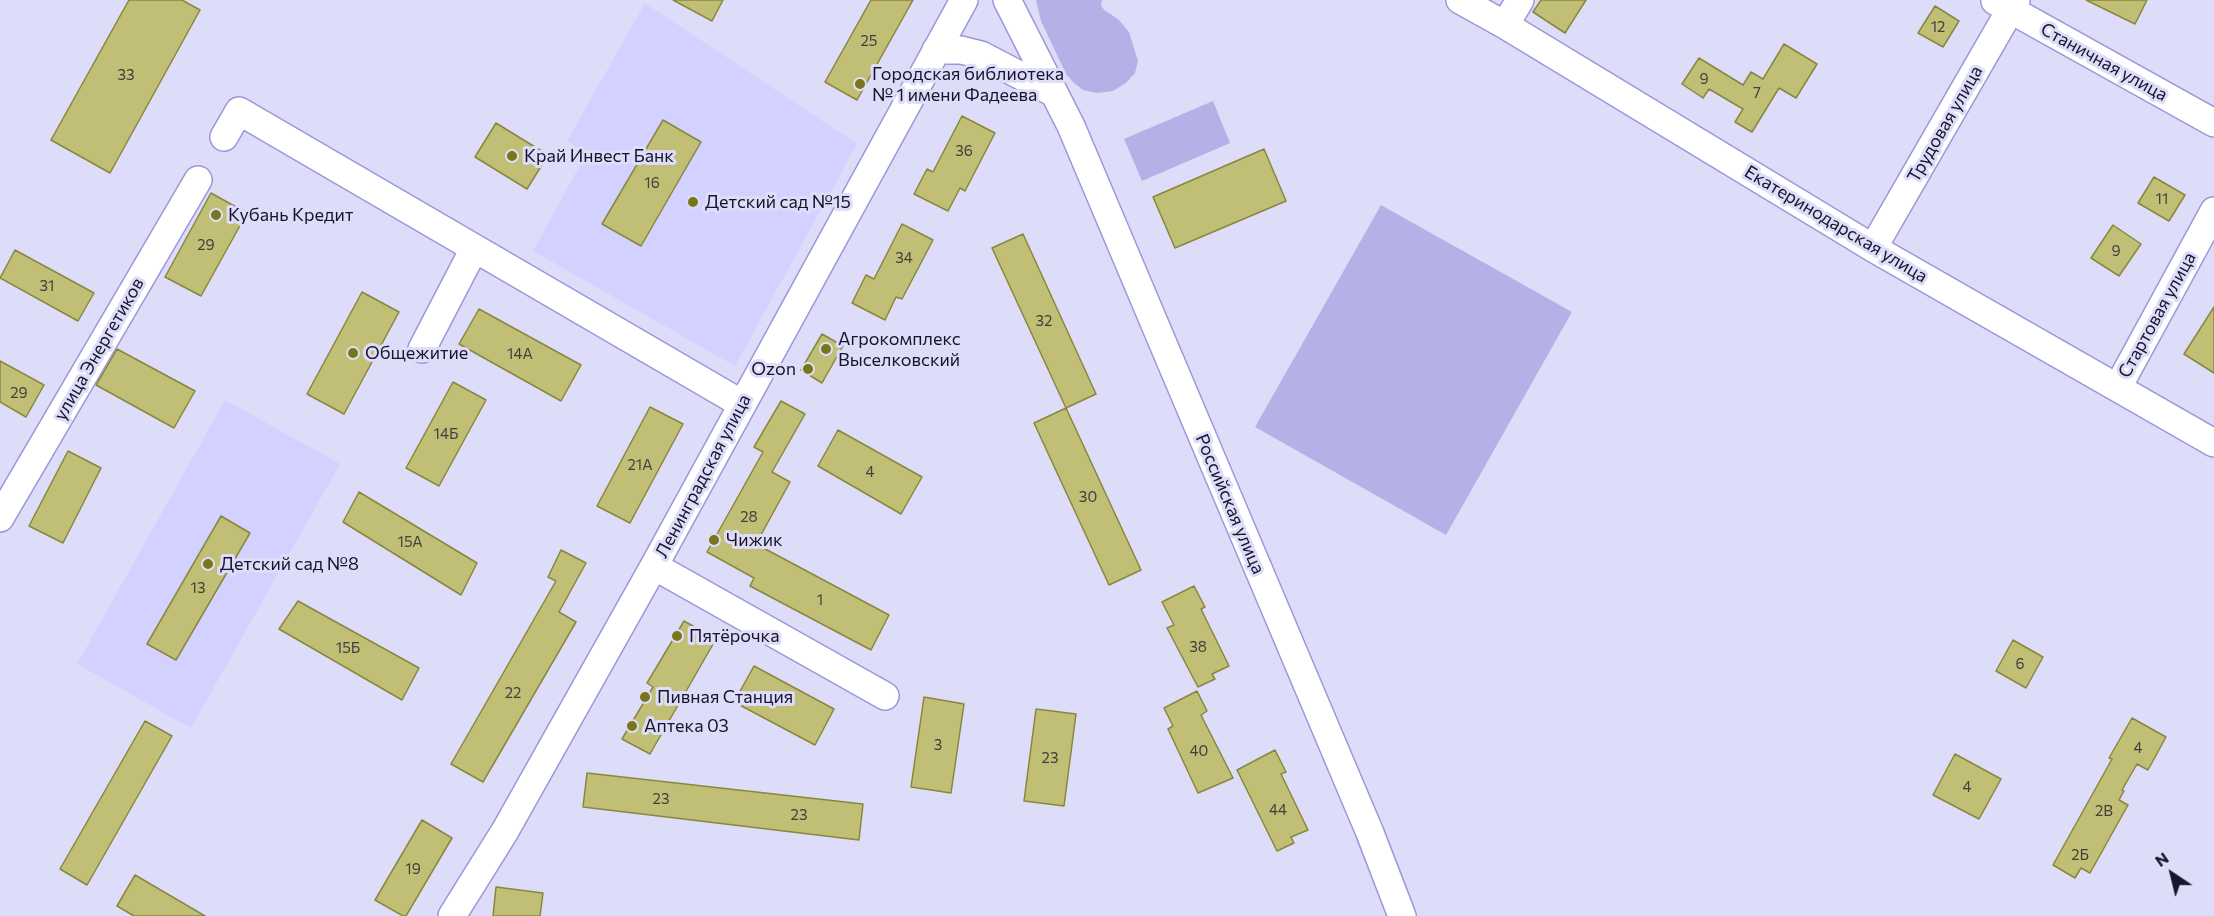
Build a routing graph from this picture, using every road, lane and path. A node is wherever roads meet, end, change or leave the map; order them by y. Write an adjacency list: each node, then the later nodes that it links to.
1 (964, 0): 7 (street, Ленинградская улица)
2 (1007, 0): 8 (street, Российская улица)
3 (1461, 0): 6 (street, Екатеринодарская улица)
4 (1520, 0): 6 (street)
5 (2007, 3): 9 (street, Станичная улица); 13 (street, Трудовая улица)
6 (1505, 25): 13 (street, Екатеринодарская улица)
7 (936, 50): 8 (street); 17 (street, Ленинградская улица)
8 (1054, 93): 23 (street, Российская улица)
9 (2214, 123)
10 (224, 137): 14 (street)
11 (198, 180): 19 (street, улица Энергетиков)
12 (2214, 211): 16 (street, Стартовая улица)
13 (1873, 248): 16 (street, Екатеринодарская улица)
14 (474, 249): 15 (street); 17 (street)
15 (422, 349)
16 (2118, 387): 18 (street, Екатеринодарская улица)
17 (742, 404): 20 (street, Ленинградская улица)
18 (2214, 443)
19 (0, 518)
20 (654, 566): 21 (street); 22 (street, Ленинградская улица)
21 (885, 696)
22 (453, 916)
23 (1402, 916)

